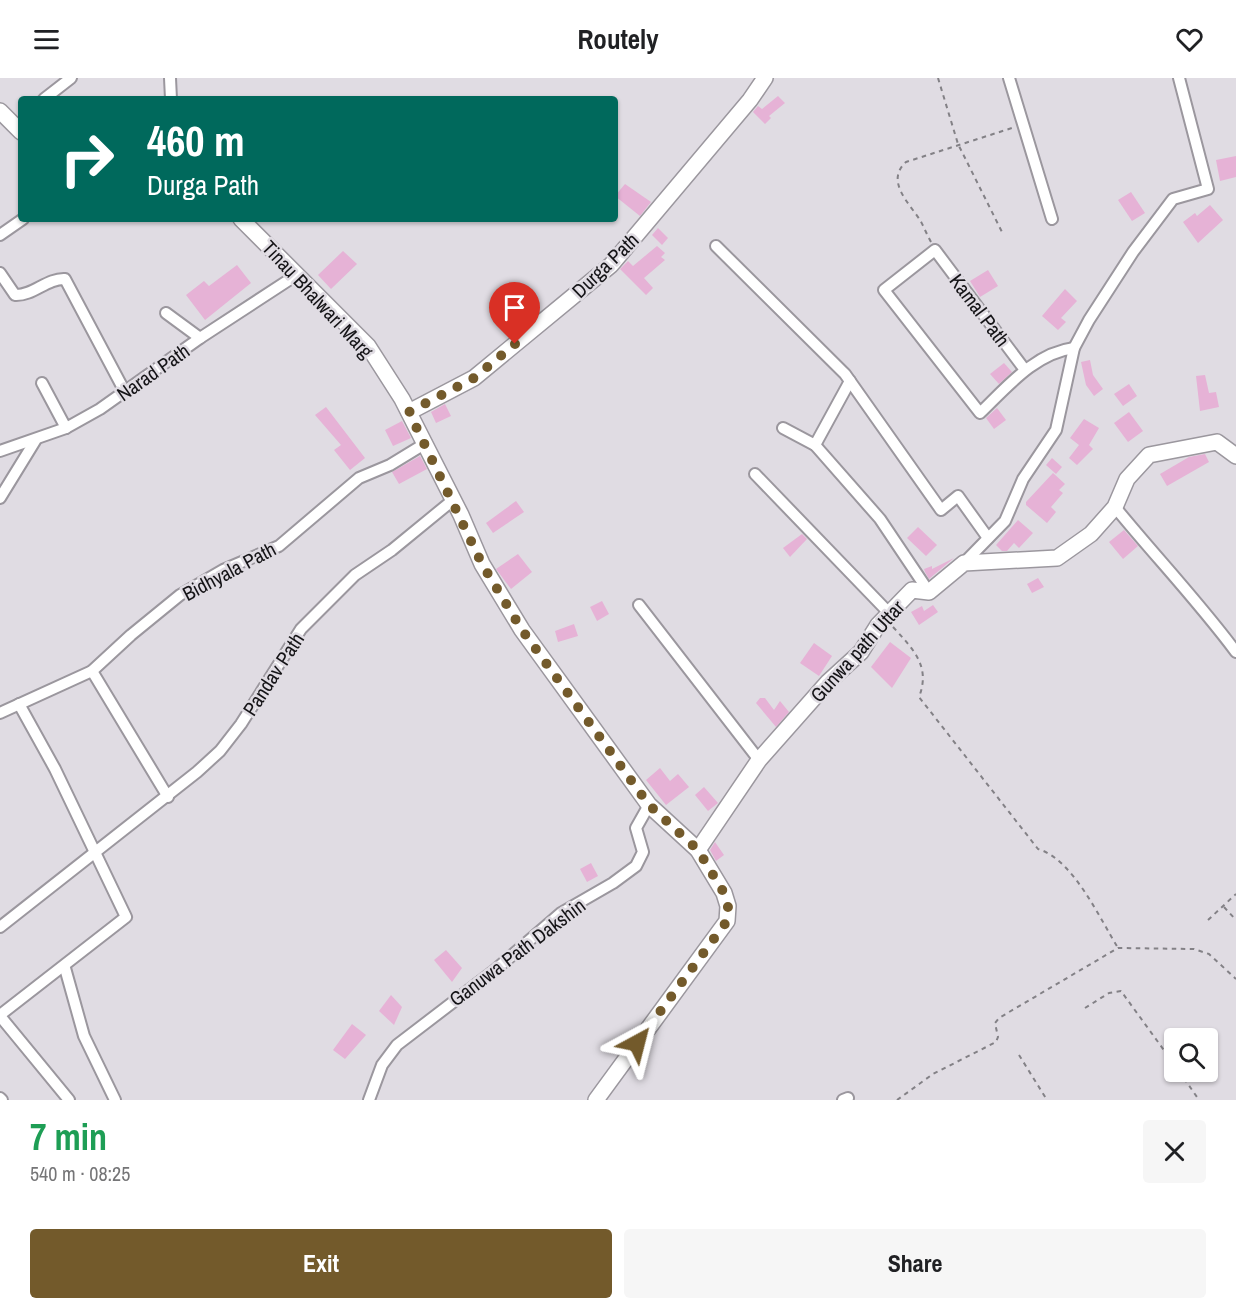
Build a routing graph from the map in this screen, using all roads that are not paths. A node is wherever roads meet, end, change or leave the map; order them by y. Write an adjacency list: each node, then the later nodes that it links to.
1 (71, 78): 6 (street)
2 (170, 78): 7 (street)
3 (765, 78): 22 (street, Durga Path)
4 (1009, 78): 8 (street)
5 (1179, 78): 17 (street)
6 (48, 96)
7 (171, 96)
8 (1052, 219)
9 (19, 222): 11 (street)
10 (244, 222): 14 (street, Tinau Bhalwari Marg)
11 (0, 235)
12 (716, 246): 19 (street)
13 (0, 273): 21 (street)
14 (298, 274): 16 (street, Narad Path); 22 (street, Tinau Bhalwari Marg)
15 (166, 313): 16 (street)
16 (200, 338): 21 (street, Narad Path)
17 (1074, 348): 18 (street); 34 (street)
18 (1025, 370): 18 (street, Kamal Path)
19 (850, 381): 27 (street); 34 (street)
20 (42, 383): 23 (street)
21 (125, 392): 23 (street, Narad Path)
22 (409, 412): 26 (street, Tinau Bhalwari Marg)
23 (66, 428): 25 (street, Narad Path)
24 (783, 429): 27 (street)
25 (35, 441): 28 (street, Narad Path); 31 (street)
26 (426, 443): 32 (street, Tinau Bhalwari Marg); 40 (street, Bidhyala Path)
27 (815, 445): 36 (street)
28 (0, 452)
29 (1236, 456): 33 (street)
30 (755, 474): 38 (street)
31 (0, 498)
32 (453, 500): 44 (street, Pandav Path); 45 (street, Tinau Bhalwari Marg)
33 (1115, 507): 35 (street); 39 (street)
34 (988, 538): 35 (street)
35 (964, 563): 36 (street, Gunwa path Uttar)
36 (929, 592): 38 (street, Gunwa path Uttar)
37 (639, 605): 43 (street)
38 (887, 616): 43 (street, Gunwa path Uttar)
39 (1236, 652)
40 (92, 671): 41 (street, Bidhyala Path); 44 (street)
41 (19, 704): 42 (street, Bidhyala Path); 47 (street)
42 (0, 713)
43 (759, 760): 46 (street, Gunwa path Uttar)
44 (168, 797): 47 (street, Pandav Path)
45 (649, 805): 46 (street, Tinau Bhalwari Marg); 53 (street, Ganuwa Path Dakshin)
46 (698, 850): 54 (street, Tinau Bhalwari Marg)
47 (96, 851): 48 (street, Pandav Path); 49 (street)
48 (1, 924)
49 (64, 968): 50 (street); 52 (street)
50 (0, 1016): 51 (street)
51 (69, 1100)
52 (115, 1100)
53 (369, 1100)
54 (596, 1100)

